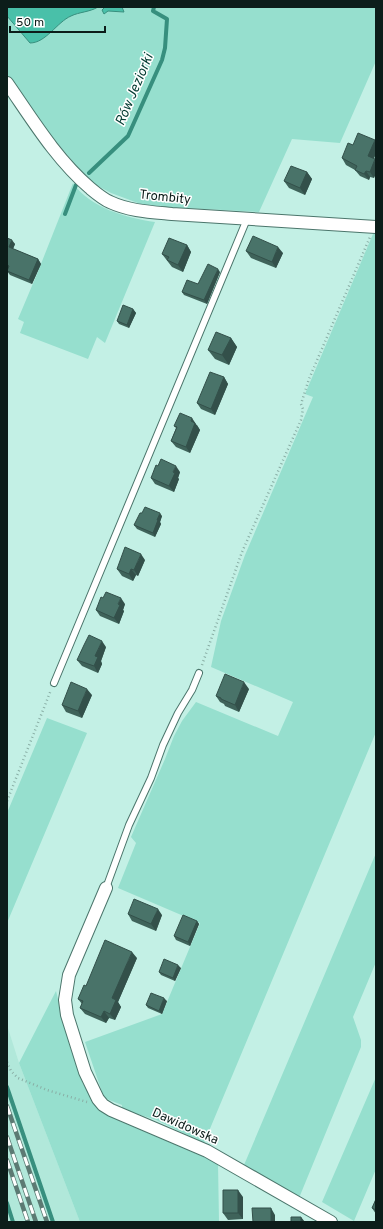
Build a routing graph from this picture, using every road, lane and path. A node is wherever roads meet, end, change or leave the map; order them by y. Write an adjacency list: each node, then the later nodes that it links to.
1 (7, 83): 2 (street, Trombity)
2 (247, 219): 3 (street, Trombity); 5 (lane)
3 (374, 227): 4 (path)
4 (199, 673): 7 (lane)
5 (54, 683): 6 (path)
6 (7, 801)
7 (106, 888): 9 (street)
8 (7, 1062): 9 (path)
9 (103, 1105): 10 (street, Dawidowska)
10 (331, 1222)

